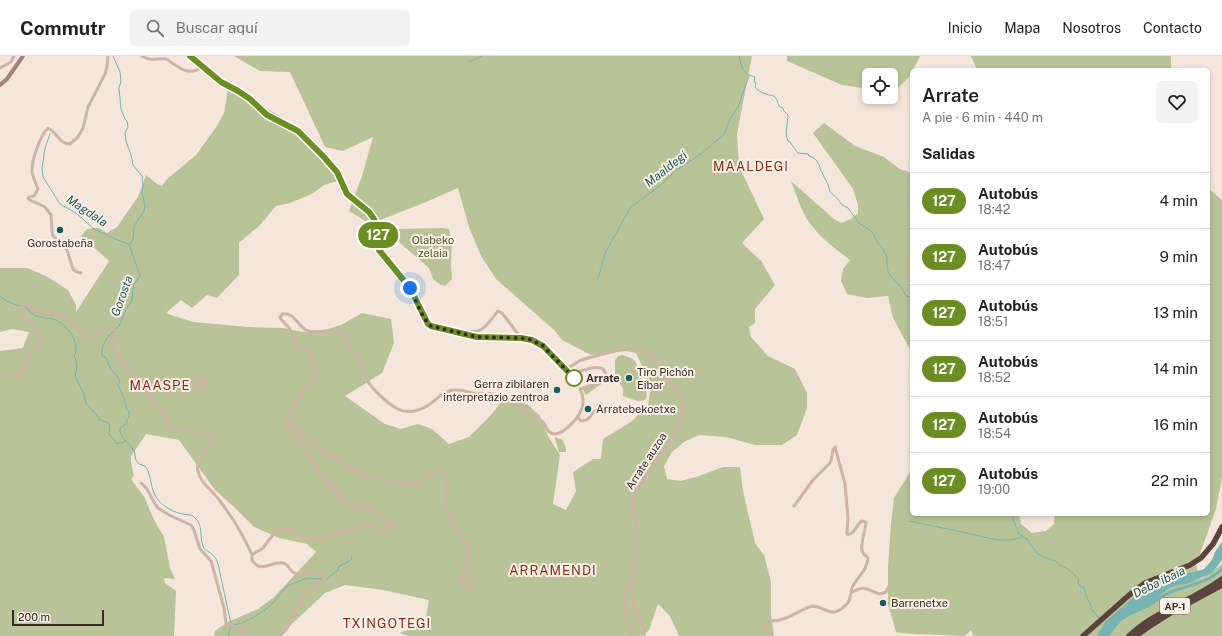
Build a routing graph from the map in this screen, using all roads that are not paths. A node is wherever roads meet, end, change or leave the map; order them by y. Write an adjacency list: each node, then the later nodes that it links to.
1 (14, 56): 7 (street)
2 (23, 56): 8 (street)
3 (108, 56): 9 (street)
4 (142, 56): 6 (street)
5 (190, 56): 6 (street)
6 (203, 67): 10 (street)
7 (0, 68)
8 (0, 85)
9 (81, 273)
10 (448, 330): 11 (street); 11 (street)
11 (521, 338): 12 (street)
12 (566, 369): 14 (street); 26 (street, Arrate auzoa)
13 (193, 376): 16 (street)
14 (573, 376): 18 (street)
15 (0, 377): 16 (street)
16 (135, 379): 23 (street)
17 (601, 404): 18 (street)
18 (578, 418): 19 (street)
19 (287, 419): 23 (street); 24 (street)
20 (141, 482): 30 (street)
21 (794, 506): 29 (street)
22 (1222, 527): 35 (highway)
23 (252, 555): 31 (street)
24 (465, 568): 24 (street)
25 (1222, 579): 36 (highway, AP-1)
26 (632, 582): 32 (street, Arrate auzoa); 33 (street, Arrate auzoa)
27 (1222, 585): 37 (highway, AP-1)
28 (889, 586): 29 (street)
29 (851, 593): 34 (street)
30 (248, 636)
31 (280, 636)
32 (630, 636)
33 (644, 636)
34 (770, 636)
35 (1083, 636)
36 (1129, 636)
37 (1136, 636)

